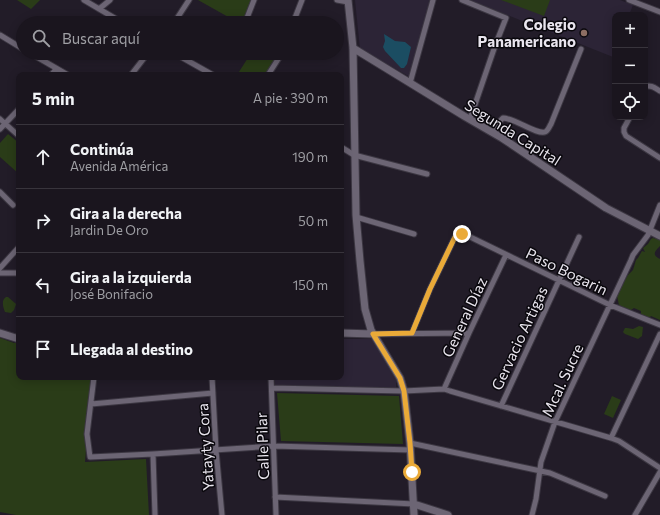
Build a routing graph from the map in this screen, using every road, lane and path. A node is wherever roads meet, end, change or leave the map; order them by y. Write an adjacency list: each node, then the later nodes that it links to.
1 (84, 0): 11 (street)
2 (110, 0): 11 (street)
3 (189, 0): 14 (street)
4 (254, 0): 15 (street)
5 (302, 0): 16 (street)
6 (337, 0): 10 (street)
7 (433, 0): 31 (street)
8 (462, 0): 36 (street)
9 (629, 0): 12 (street)
10 (348, 1): 19 (main road)
11 (99, 9): 13 (street)
12 (660, 12)
13 (111, 16)
14 (179, 16)
15 (248, 16)
16 (296, 16)
17 (0, 35): 18 (street)
18 (16, 45)
19 (353, 48): 31 (main road, Segunda Capital); 43 (main road)
20 (580, 49): 41 (street)
21 (41, 60): 25 (street)
22 (143, 60): 28 (street)
23 (186, 60): 29 (street)
24 (278, 60): 30 (street)
25 (56, 69): 26 (street); 27 (street)
26 (54, 72)
27 (62, 72)
28 (133, 72)
29 (208, 72)
30 (270, 72)
31 (410, 83): 36 (main road, Segunda Capital)
32 (648, 85): 33 (street)
33 (660, 91)
34 (16, 112): 38 (street)
35 (0, 118): 38 (street)
36 (470, 119): 41 (main road, Segunda Capital)
37 (628, 120): 44 (street)
38 (5, 123): 39 (street); 40 (street)
39 (0, 129)
40 (16, 133)
41 (493, 133): 50 (main road, Segunda Capital)
42 (344, 149): 43 (street)
43 (354, 155): 45 (street); 49 (main road)
44 (660, 158)
45 (427, 174)
46 (0, 192): 47 (street)
47 (13, 205)
48 (660, 205): 50 (street, Mcal. Sucre)
49 (356, 217): 51 (street); 66 (main road)
50 (650, 231): 52 (main road, Segunda Capital); 60 (street, Mcal. Sucre)
51 (414, 234)
52 (660, 236)
53 (579, 237): 59 (street, Gervacio Artigas)
54 (16, 250): 56 (street)
55 (506, 255): 59 (street, Paso Bogarin); 64 (street, Paso Bogarin); 65 (street, General Díaz)
56 (0, 268)
57 (0, 273): 58 (street)
58 (16, 273)
59 (559, 281): 60 (street, Paso Bogarin); 77 (street, Gervacio Artigas)
60 (610, 306): 61 (street, Paso Bogarin); 78 (street, Mcal. Sucre)
61 (660, 325)
62 (0, 333): 68 (main road)
63 (344, 333): 66 (main road)
64 (412, 333): 65 (street); 66 (street)
65 (469, 333): 73 (street, General Díaz)
66 (373, 334): 74 (main road)
67 (660, 334): 79 (street)
68 (16, 338)
69 (94, 380): 76 (street)
70 (212, 380): 75 (street, Yatayty Cora)
71 (271, 380): 72 (street, Calle Pilar)
72 (272, 388): 74 (street); 80 (street, Calle Pilar)
73 (444, 390): 74 (street); 77 (street)
74 (404, 391): 81 (main road)
75 (213, 393): 76 (street); 82 (street, Yatayty Cora)
76 (91, 404): 83 (street)
77 (501, 406): 78 (street)
78 (555, 422): 79 (street); 85 (street, Mcal. Sucre)
79 (611, 438): 84 (street)
80 (274, 446): 81 (street); 82 (street); 88 (street, Calle Pilar)
81 (410, 446): 85 (street); 89 (main road)
82 (216, 450): 83 (street); 91 (street, Yatayty Cora)
83 (153, 454): 90 (street)
84 (660, 468)
85 (540, 471): 87 (street); 95 (street, Mcal. Sucre)
86 (660, 472): 96 (street)
87 (605, 496)
88 (275, 497): 89 (street); 92 (street, Calle Pilar)
89 (414, 504): 93 (main road); 94 (main road)
90 (155, 515)
91 (222, 515)
92 (276, 515)
93 (414, 515)
94 (448, 515)
95 (532, 515)
96 (635, 515)

